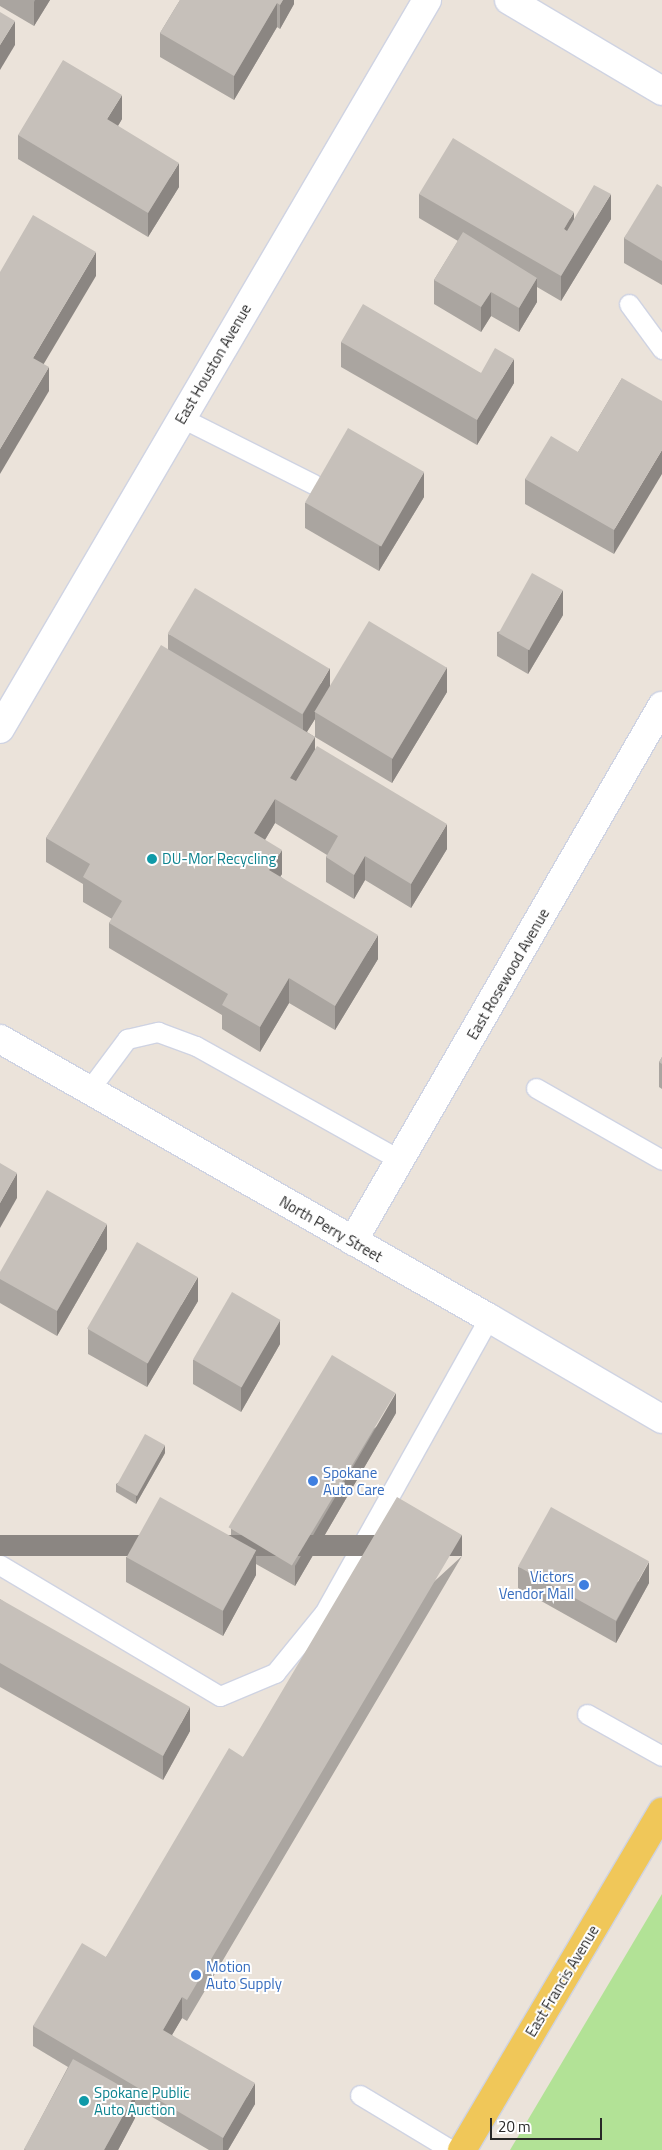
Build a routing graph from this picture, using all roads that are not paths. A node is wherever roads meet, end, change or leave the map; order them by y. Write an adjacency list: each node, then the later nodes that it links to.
1 (427, 0): 6 (street, East Houston Avenue)
2 (508, 0): 3 (street)
3 (662, 91)
4 (629, 304): 5 (lane)
5 (662, 349)
6 (182, 418): 7 (lane); 9 (street, East Houston Avenue)
7 (314, 484)
8 (662, 706): 13 (street, East Rosewood Avenue)
9 (0, 729)
10 (0, 1039): 12 (street, North Perry Street)
11 (536, 1088): 14 (lane)
12 (90, 1090): 13 (lane); 15 (street, North Perry Street)
13 (400, 1160): 15 (street, East Rosewood Avenue)
14 (662, 1160)
15 (353, 1241): 16 (street, North Perry Street)
16 (489, 1318): 17 (street, North Perry Street); 18 (lane)
17 (662, 1420)
18 (0, 1565)
19 (587, 1714): 20 (lane)
20 (662, 1756)
21 (662, 1812): 24 (main road, East Francis Avenue)
22 (360, 2095): 23 (lane)
23 (451, 2150)
24 (462, 2150)

